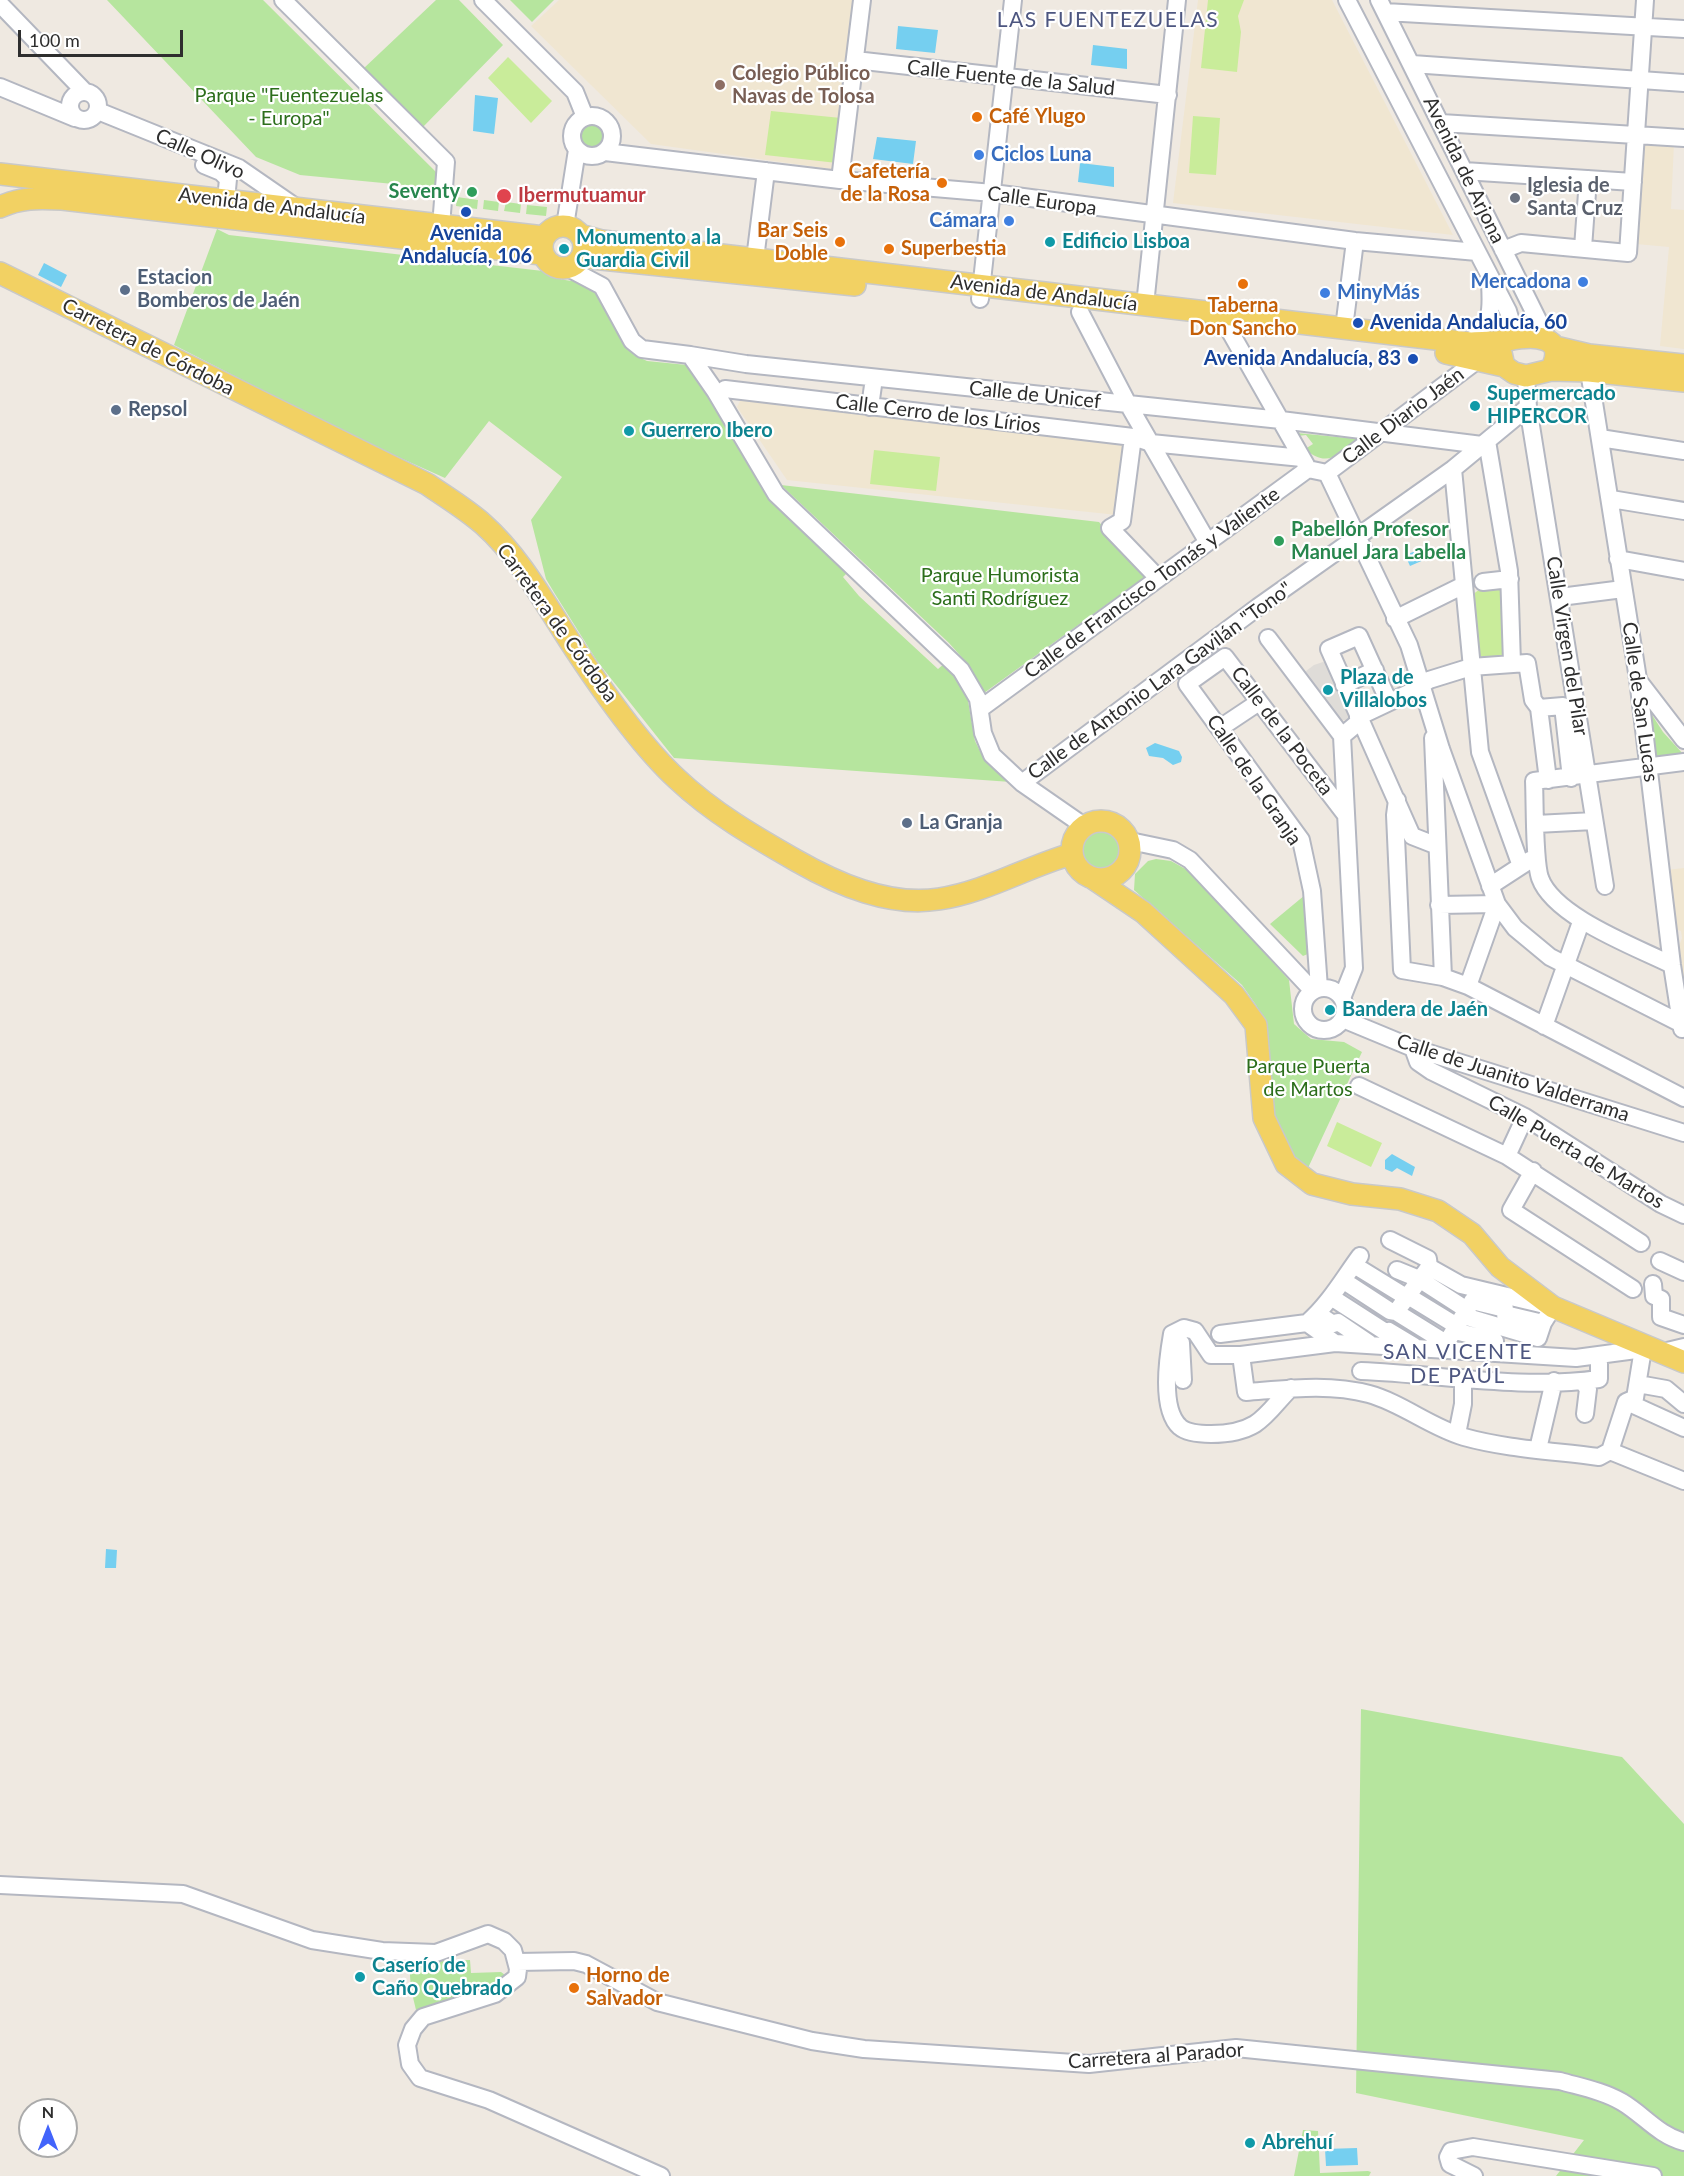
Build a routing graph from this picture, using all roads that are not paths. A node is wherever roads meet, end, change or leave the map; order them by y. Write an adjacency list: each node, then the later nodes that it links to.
1 (283, 0): 39 (street)
2 (483, 0): 21 (street)
3 (862, 0): 12 (street)
4 (1013, 0): 14 (street)
5 (1178, 0): 19 (street)
6 (1347, 0): 45 (street, Avenida de Arjona)
7 (1645, 0): 10 (street)
8 (0, 4): 18 (street)
9 (1382, 6): 10 (street); 13 (street, Avenida de Arjona)
10 (1643, 27): 11 (street); 15 (street)
11 (1684, 29)
12 (855, 60): 14 (street, Calle Fuente de la Salud); 32 (street)
13 (1412, 64): 15 (street); 23 (street, Avenida de Arjona)
14 (1005, 77): 19 (street, Calle Fuente de la Salud); 34 (street)
15 (1639, 80): 16 (street); 24 (street)
16 (1684, 83)
17 (0, 87): 22 (street)
18 (84, 91): 20 (street); 22 (street)
19 (1168, 95): 38 (street)
20 (95, 115): 22 (street); 35 (street, Calle Olivo); 37 (street, Calle Olivo)
21 (585, 117): 26 (street); 27 (street)
22 (75, 118)
23 (1441, 123): 24 (street); 29 (street, Avenida de Arjona)
24 (1635, 134): 25 (street); 33 (street)
25 (1684, 138)
26 (577, 150): 27 (street); 40 (street)
27 (605, 152): 28 (street, Calle Europa)
28 (766, 171): 32 (street, Calle Europa); 46 (street)
29 (1464, 171): 31 (street); 44 (street, Avenida de Arjona)
30 (0, 174): 35 (main road, Avenida de Andalucía)
31 (1588, 179): 33 (street); 43 (street)
32 (840, 180): 34 (street, Calle Europa)
33 (1633, 182): 43 (street)
34 (993, 194): 38 (street, Calle Europa); 50 (street)
35 (226, 200): 37 (main road, Avenida de Andalucía)
36 (0, 207): 42 (main road, Avenida de Andalucía)
37 (297, 208): 39 (main road, Avenida de Andalucía)
38 (1153, 216): 41 (street, Calle Europa); 51 (street)
39 (441, 226): 42 (main road, Avenida de Andalucía)
40 (573, 231): 42 (main road); 46 (main road, Avenida de Andalucía); 47 (main road)
41 (1355, 241): 45 (street, Calle Europa); 54 (street)
42 (543, 245): 47 (main road)
43 (1583, 248): 44 (street)
44 (1503, 250): 56 (street, Avenida de Arjona)
45 (1478, 252): 49 (street, Avenida de Arjona)
46 (755, 259): 50 (main road, Avenida de Andalucía)
47 (575, 262): 50 (main road, Avenida de Andalucía); 58 (street, Calle de Unicef)
48 (0, 273): 125 (main road, Carretera de Córdoba)
49 (1490, 277): 55 (street, Avenida de Arjona); 57 (street, Calle Diario Jaén)
50 (982, 292): 51 (main road, Avenida de Andalucía); 52 (main road, Avenida de Andalucía)
51 (1145, 305): 54 (main road, Avenida de Andalucía)
52 (1080, 312): 53 (main road, Avenida de Andalucía); 69 (street)
53 (1228, 328): 57 (main road, Avenida de Andalucía); 72 (street)
54 (1344, 328): 57 (main road, Avenida de Andalucía)
55 (1512, 339): 56 (main road); 57 (main road, Avenida de Andalucía); 61 (main road)
56 (1551, 343): 60 (main road); 62 (main road)
57 (1475, 351): 61 (main road, Avenida de Andalucía); 74 (street, Calle Diario Jaén)
58 (690, 355): 59 (street, Calle de Unicef); 67 (street)
59 (746, 364): 65 (street, Calle de Unicef); 67 (street)
60 (1684, 365)
61 (1504, 366): 64 (main road)
62 (1551, 370): 63 (main road); 64 (main road)
63 (1589, 371): 66 (main road); 76 (street, Calle de San Lucas)
64 (1526, 376): 71 (street, Calle Virgen del Pilar)
65 (873, 378): 68 (street, Calle de Unicef); 70 (street)
66 (1684, 381)
67 (720, 390): 70 (street, Calle Cerro de los Lírios); 107 (street)
68 (1062, 399): 69 (street, Calle de Unicef); 73 (street)
69 (1128, 404): 72 (street, Calle de Unicef); 77 (street)
70 (870, 407): 73 (street, Calle Cerro de los Lírios)
71 (1528, 407): 78 (street, Calle de Antonio Lara Gavilán "Tono"); 94 (street, Calle Virgen del Pilar)
72 (1281, 420): 74 (street, Calle de Unicef); 80 (street)
73 (1059, 428): 75 (street, Calle Cerro de los Lírios)
74 (1380, 433): 78 (street, Calle de Unicef); 82 (street, Calle Diario Jaén)
75 (1132, 437): 77 (street, Calle Cerro de los Lírios); 89 (street)
76 (1600, 438): 79 (street); 83 (street, Calle de San Lucas)
77 (1151, 443): 80 (street, Calle Cerro de los Lírios); 86 (street)
78 (1484, 443): 81 (street, Calle de Antonio Lara Gavilán "Tono"); 90 (street)
79 (1684, 451)
80 (1305, 464): 82 (street); 86 (street, Calle de Francisco Tomás y Valiente)
81 (1453, 469): 85 (street, Calle de Antonio Lara Gavilán "Tono"); 92 (street)
82 (1327, 473): 85 (street)
83 (1611, 499): 84 (street); 87 (street, Calle de San Lucas)
84 (1684, 511)
85 (1357, 538): 95 (street); 117 (street, Calle de Antonio Lara Gavilán "Tono")
86 (1207, 541): 89 (street, Calle de Francisco Tomás y Valiente)
87 (1618, 559): 88 (street); 93 (street, Calle de San Lucas)
88 (1684, 571)
89 (1158, 578): 107 (street, Calle de Francisco Tomás y Valiente)
90 (1510, 579): 91 (street); 97 (street)
91 (1483, 582)
92 (1464, 585): 95 (street); 98 (street)
93 (1623, 589): 94 (street); 100 (street, Calle de San Lucas)
94 (1560, 597): 115 (street, Calle Virgen del Pilar)
95 (1395, 619): 103 (street)
96 (1268, 639): 111 (street)
97 (1520, 663): 98 (street); 106 (street)
98 (1471, 667): 103 (street); 127 (street)
99 (1375, 670): 102 (street); 102 (street); 105 (street)
100 (1638, 679): 112 (street); 114 (street, Calle de San Lucas)
101 (1187, 684): 104 (street, Calle de la Poceta); 110 (street, Calle de la Granja)
102 (1344, 685): 108 (street)
103 (1422, 687): 105 (street); 109 (street)
104 (1259, 702): 110 (street); 119 (street, Calle de la Poceta)
105 (1389, 702): 108 (street)
106 (1539, 708): 115 (street); 116 (street)
107 (980, 709): 117 (street)
108 (1359, 719): 111 (street); 118 (street)
109 (1432, 719): 124 (street); 130 (street)
110 (1220, 728): 140 (street, Calle de la Granja)
111 (1342, 736): 119 (street)
112 (1684, 740)
113 (1684, 762): 114 (street)
114 (1649, 767): 115 (street); 137 (street, Calle de San Lucas)
115 (1579, 777): 116 (street); 120 (street, Calle Virgen del Pilar)
116 (1548, 780): 121 (street)
117 (1022, 783): 122 (street)
118 (1397, 800): 124 (street); 138 (street)
119 (1345, 814): 141 (street)
120 (1594, 821): 121 (street); 131 (street, Calle Virgen del Pilar)
121 (1536, 824): 126 (street)
122 (1084, 826): 123 (main road); 125 (main road)
123 (1130, 842): 128 (main road); 140 (street)
124 (1436, 845): 133 (street)
125 (1072, 854): 129 (main road)
126 (1538, 855): 127 (street); 135 (street)
127 (1521, 866): 130 (street)
128 (1125, 869): 129 (main road); 134 (main road)
129 (1094, 879): 134 (main road)
130 (1490, 886): 132 (street)
131 (1605, 886)
132 (1497, 904): 133 (street); 136 (street); 139 (street)
133 (1439, 905): 138 (street)
134 (1136, 906): 165 (main road)
135 (1581, 922): 136 (street); 137 (street)
136 (1566, 965): 143 (street); 144 (street)
137 (1672, 965): 144 (street, Calle de San Lucas)
138 (1443, 977): 139 (street)
139 (1468, 986): 143 (street)
140 (1316, 990): 141 (street); 142 (street)
141 (1342, 998): 142 (street)
142 (1343, 1019): 145 (street, Calle de Juanito Valderrama)
143 (1544, 1026): 147 (street)
144 (1682, 1028)
145 (1413, 1048): 148 (street, Calle Puerta de Martos); 149 (street, Calle de Juanito Valderrama)
146 (1359, 1086): 150 (street)
147 (1684, 1098)
148 (1525, 1117): 150 (street); 152 (street, Calle Puerta de Martos)
149 (1684, 1133)
150 (1507, 1156): 151 (street)
151 (1533, 1172): 154 (street); 161 (street)
152 (1684, 1215)
153 (1390, 1240): 158 (street)
154 (1641, 1243)
155 (1660, 1261): 157 (street)
156 (1397, 1270): 158 (street)
157 (1684, 1272)
158 (1424, 1273): 163 (street); 167 (street); 167 (street)
159 (1344, 1281): 162 (street); 163 (street); 164 (street)
160 (1653, 1284): 168 (street)
161 (1633, 1289)
162 (1331, 1297): 166 (street); 175 (street)
163 (1407, 1297): 164 (street); 167 (street)
164 (1393, 1312): 167 (street)
165 (1548, 1315): 167 (street); 167 (street); 176 (main road)
166 (1312, 1319): 170 (street); 172 (street); 173 (street)
167 (1460, 1321): 171 (street); 175 (street); 178 (street)
168 (1684, 1325)
169 (1172, 1334): 177 (street); 182 (street); 186 (street)
170 (1220, 1334)
171 (1495, 1341)
172 (1335, 1342): 173 (street); 177 (street)
173 (1364, 1344): 175 (street); 180 (street)
174 (1684, 1347): 176 (street)
175 (1417, 1348)
176 (1653, 1350): 178 (street); 179 (main road); 185 (street)
177 (1241, 1355): 186 (street)
178 (1599, 1355): 183 (street)
179 (1684, 1362)
180 (1360, 1371): 181 (street); 187 (street)
181 (1463, 1378): 184 (street); 192 (street)
182 (1183, 1380)
183 (1590, 1380): 184 (street); 190 (street)
184 (1554, 1381): 193 (street)
185 (1638, 1384): 188 (street); 189 (street)
186 (1291, 1388): 187 (street)
187 (1362, 1392): 192 (street)
188 (1627, 1402): 191 (street); 194 (street)
189 (1684, 1404)
190 (1584, 1414)
191 (1684, 1428)
192 (1457, 1434): 193 (street)
193 (1538, 1449): 194 (street)
194 (1610, 1451): 195 (street)
195 (1684, 1481)
196 (0, 1885): 197 (street)
197 (517, 1962): 198 (street, Carretera al Parador); 199 (street)
198 (1684, 2142)
199 (661, 2176)
200 (1474, 2176): 201 (street)
201 (1653, 2176)

